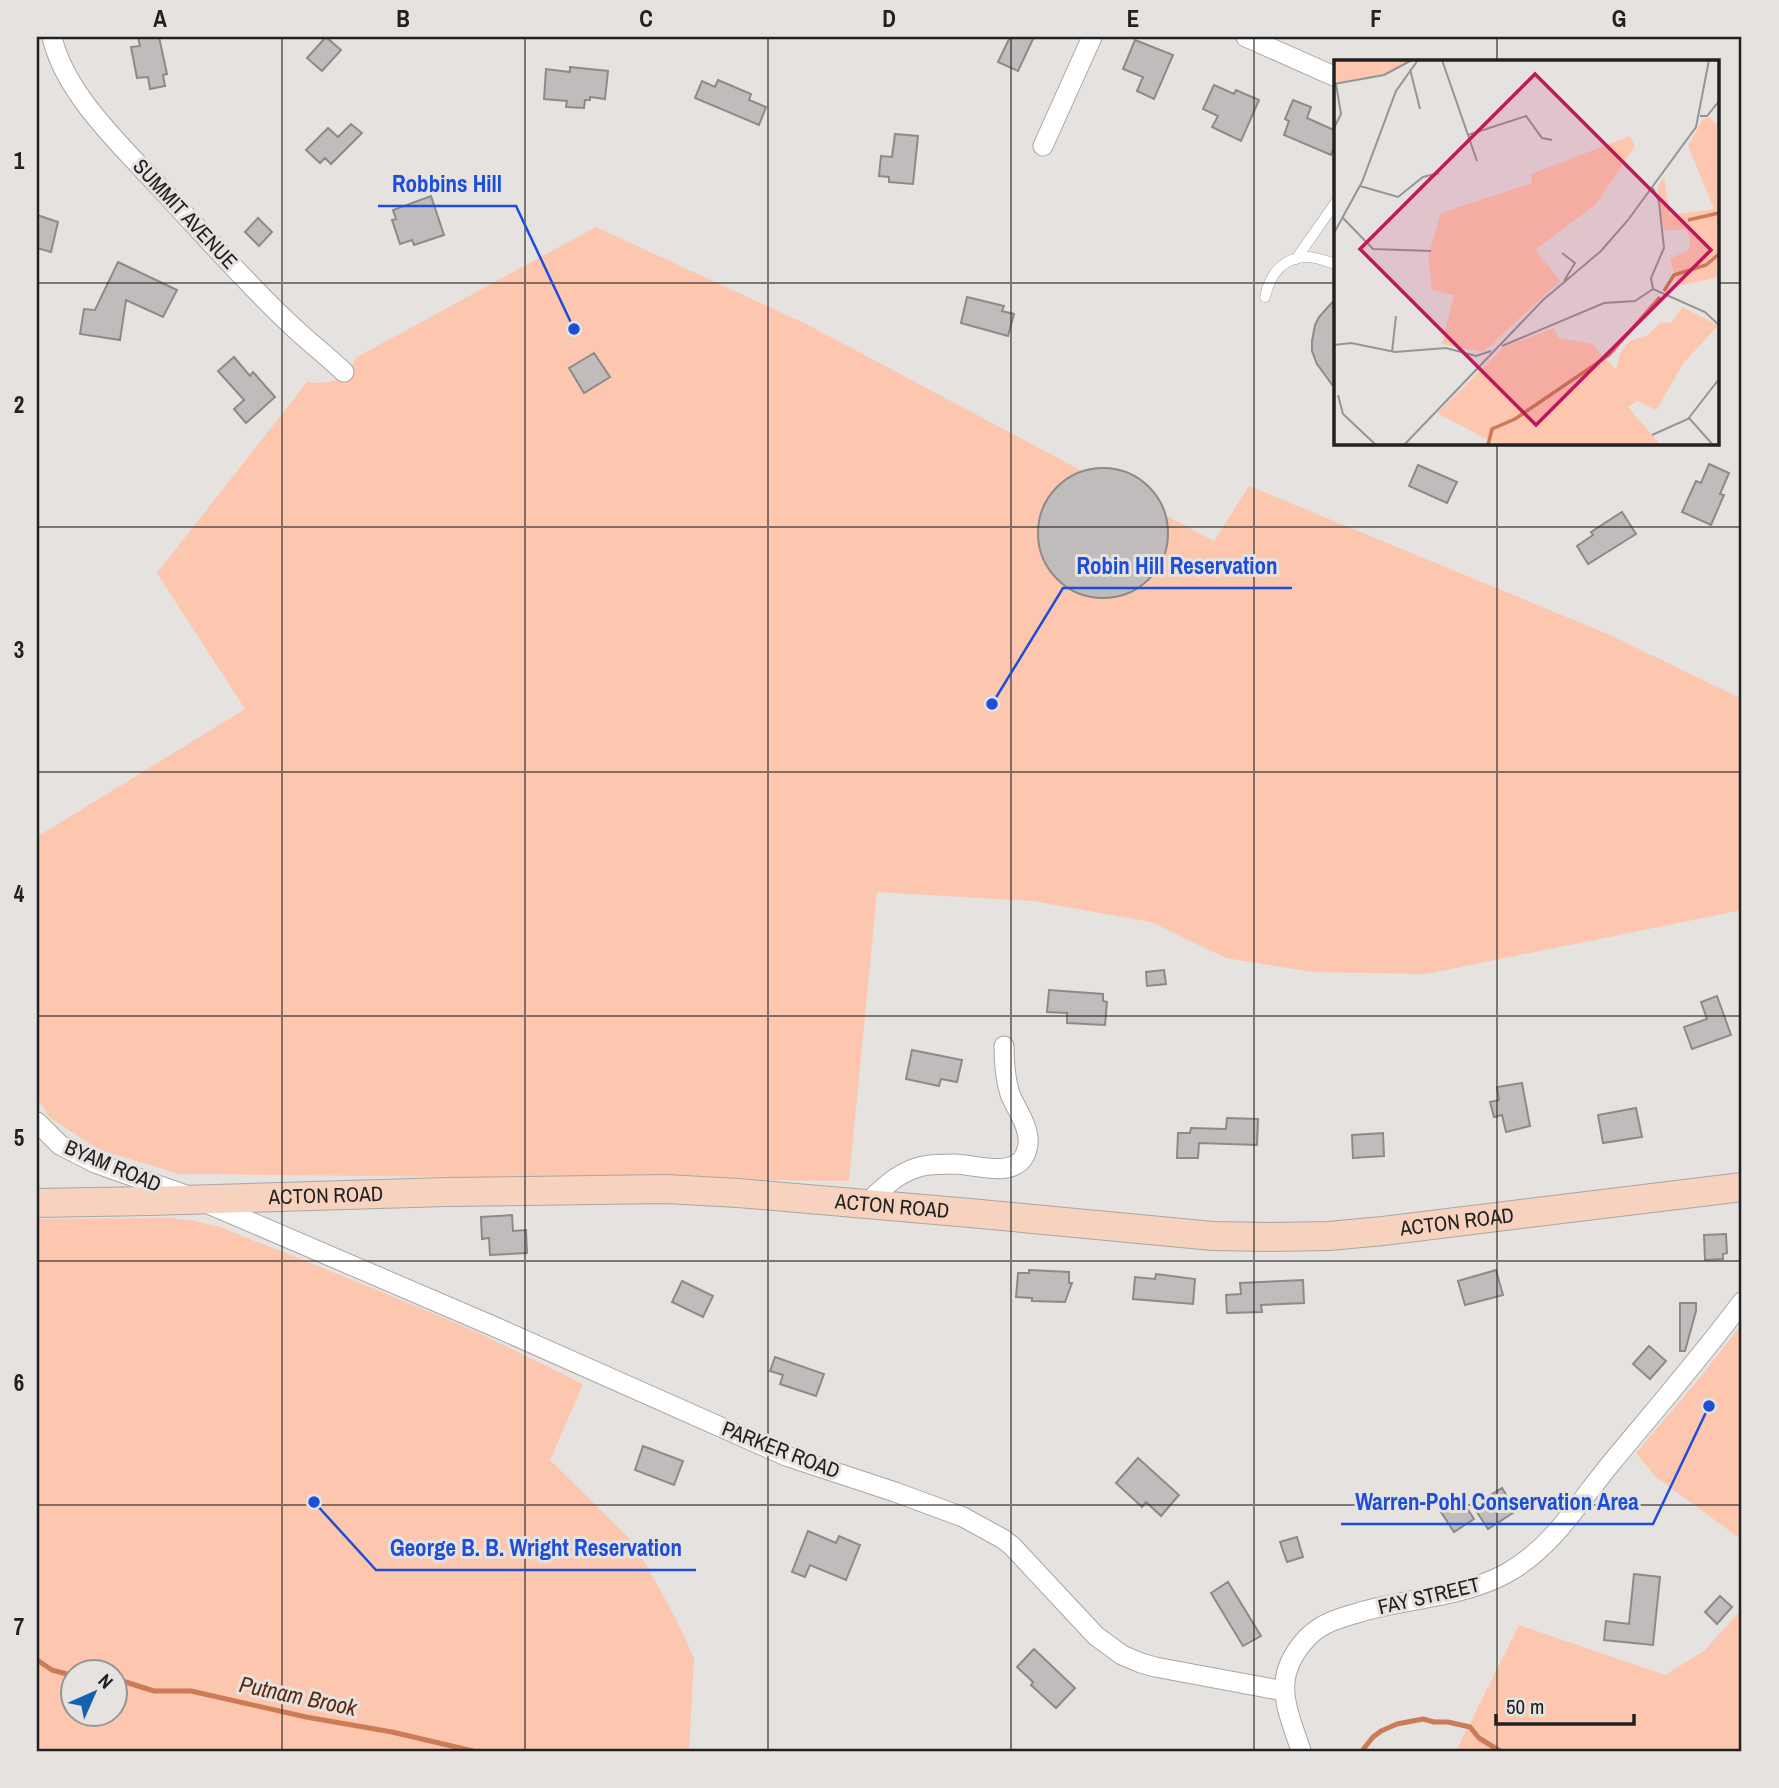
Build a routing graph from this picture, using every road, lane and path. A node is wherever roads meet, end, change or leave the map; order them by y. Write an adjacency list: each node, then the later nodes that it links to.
1 (52, 37): 10 (street, SUMMIT AVENUE)
2 (1092, 37): 5 (street)
3 (1246, 37): 4 (street)
4 (1334, 76)
5 (1043, 146)
6 (1334, 205): 7 (lane)
7 (1296, 259): 8 (lane); 9 (lane)
8 (1334, 263)
9 (1265, 297)
10 (344, 372)
11 (1004, 1046): 16 (street)
12 (37, 1122): 14 (street, BYAM ROAD)
13 (1742, 1187): 16 (main road, ACTON ROAD)
14 (197, 1199): 15 (main road, ACTON ROAD); 16 (main road, ACTON ROAD); 18 (street, PARKER ROAD)
15 (37, 1203)
16 (866, 1204)
17 (1742, 1302): 18 (street, FAY STREET)
18 (1284, 1691): 19 (street)
19 (1301, 1751)

